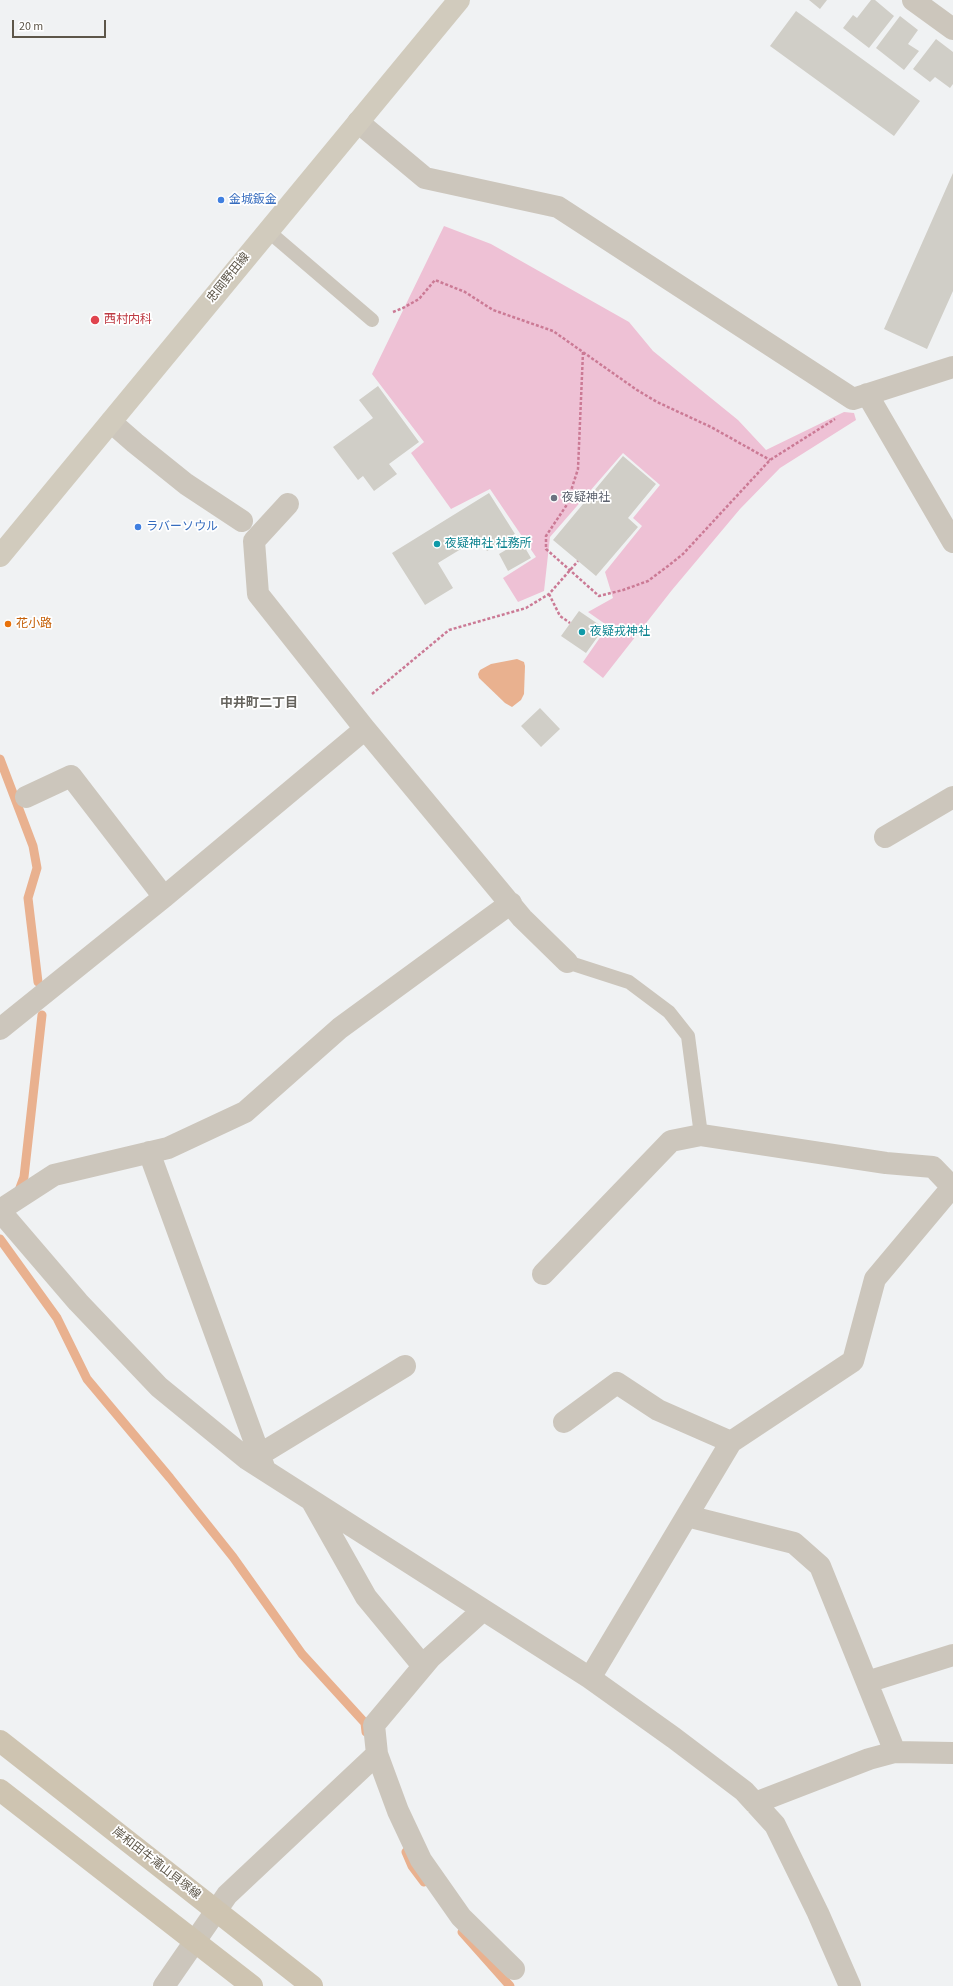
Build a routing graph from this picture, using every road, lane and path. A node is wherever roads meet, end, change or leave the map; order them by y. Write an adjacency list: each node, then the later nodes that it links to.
1 (459, 0): 4 (street, 忠岡野田線)
2 (914, 0): 3 (street)
3 (953, 29)
4 (358, 122): 5 (street, 忠岡野田線); 9 (street)
5 (268, 231): 6 (lane); 10 (street, 忠岡野田線)
6 (372, 320): 7 (path)
7 (583, 352): 11 (path); 17 (path)
8 (953, 367): 9 (street)
9 (867, 394): 11 (path); 14 (street)
10 (111, 422): 13 (street); 15 (street, 忠岡野田線)
11 (770, 460): 17 (path)
12 (288, 504): 20 (street)
13 (242, 521)
14 (953, 542)
15 (0, 556)
16 (578, 561): 17 (path)
17 (570, 570): 18 (path)
18 (549, 594): 19 (path); 20 (path)
19 (570, 623)
20 (365, 729): 24 (street); 25 (street)
21 (26, 797): 24 (street)
22 (953, 797): 23 (street)
23 (885, 837)
24 (164, 897): 27 (street)
25 (511, 903): 26 (street); 29 (street)
26 (567, 962): 28 (lane)
27 (0, 1029)
28 (701, 1135): 30 (street); 32 (street)
29 (149, 1152): 31 (street); 36 (street)
30 (952, 1186): 35 (street)
31 (0, 1211): 36 (street)
32 (543, 1274)
33 (405, 1366): 36 (street)
34 (564, 1422): 35 (street)
35 (731, 1442): 38 (street)
36 (262, 1463): 37 (street)
37 (311, 1500): 39 (street); 41 (street)
38 (687, 1516): 42 (street); 43 (street)
39 (482, 1610): 41 (street); 42 (street)
40 (953, 1655): 43 (street)
41 (423, 1666): 47 (street)
42 (590, 1678): 49 (street)
43 (867, 1682): 45 (street)
44 (0, 1741): 50 (main road, 岸和田牛滝山貝塚線)
45 (895, 1752): 46 (street); 49 (street)
46 (953, 1753)
47 (377, 1754): 50 (street); 52 (street)
48 (0, 1790): 51 (main road)
49 (755, 1803): 56 (street)
50 (217, 1912): 51 (street); 55 (main road, 岸和田牛滝山貝塚線)
51 (195, 1941): 53 (street); 54 (main road)
52 (514, 1969)
53 (164, 1986)
54 (252, 1986)
55 (312, 1986)
56 (850, 1986)

